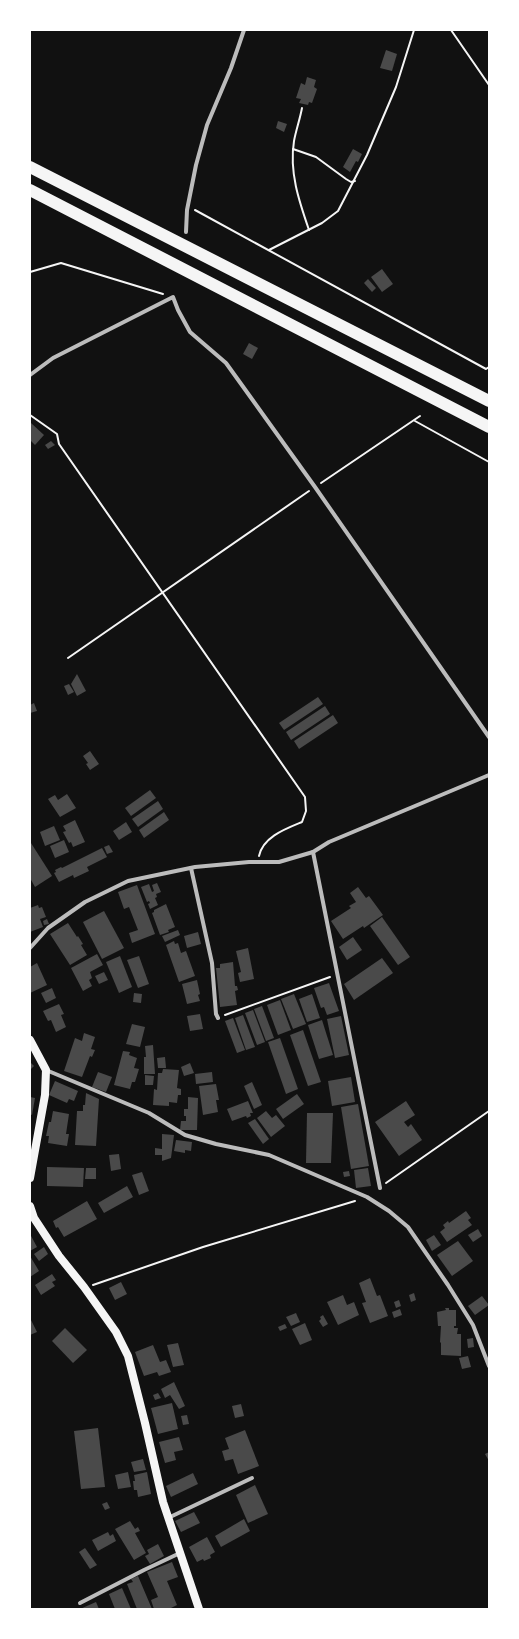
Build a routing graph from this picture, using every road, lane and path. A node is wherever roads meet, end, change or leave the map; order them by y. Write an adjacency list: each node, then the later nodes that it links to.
1 (244, 30): 10 (street)
2 (414, 30): 8 (path)
3 (451, 30): 4 (path)
4 (489, 86)
5 (302, 108): 6 (path)
6 (293, 149): 8 (path); 11 (path)
7 (30, 167): 18 (highway)
8 (355, 181): 11 (path)
9 (30, 190): 22 (highway)
10 (188, 206): 12 (street); 13 (path)
11 (309, 230): 13 (path)
12 (186, 232)
13 (269, 250): 16 (path)
14 (30, 272): 15 (path)
15 (173, 297): 17 (street); 24 (street)
16 (489, 367)
17 (30, 375)
18 (489, 401)
19 (30, 415): 25 (path)
20 (420, 416): 21 (path)
21 (415, 420): 23 (path); 24 (path)
22 (489, 427)
23 (489, 462)
24 (315, 487): 25 (path); 27 (street)
25 (162, 593): 26 (path); 30 (path)
26 (68, 658)
27 (489, 737)
28 (489, 775): 29 (street)
29 (313, 852): 30 (street); 33 (street)
30 (258, 862): 31 (street)
31 (191, 868): 32 (street); 34 (street)
32 (30, 948)
33 (337, 974): 34 (path); 39 (street)
34 (218, 1018)
35 (30, 1040): 36 (main road)
36 (46, 1070): 38 (main road); 40 (street)
37 (489, 1111): 39 (path)
38 (30, 1178)
39 (380, 1188)
40 (367, 1198): 42 (path); 43 (street)
41 (30, 1206): 42 (main road)
42 (84, 1288): 45 (main road)
43 (489, 1366)
44 (252, 1478): 45 (street)
45 (168, 1518): 46 (main road)
46 (181, 1553): 47 (street); 48 (main road)
47 (80, 1603)
48 (199, 1609)

